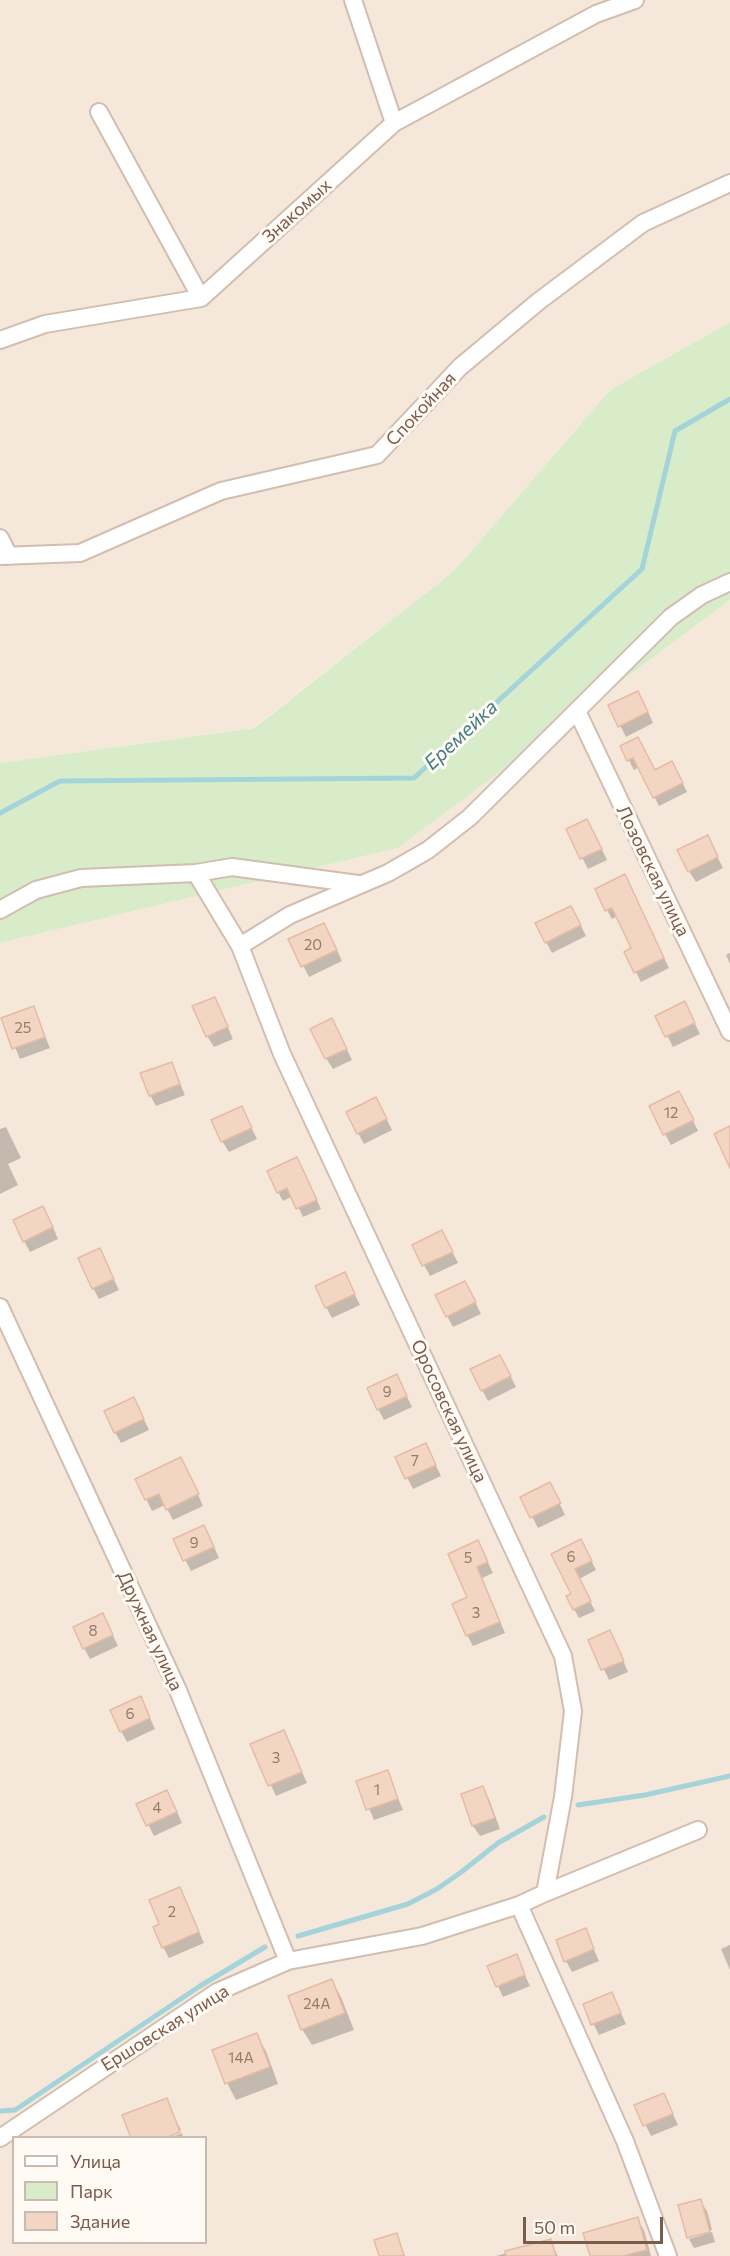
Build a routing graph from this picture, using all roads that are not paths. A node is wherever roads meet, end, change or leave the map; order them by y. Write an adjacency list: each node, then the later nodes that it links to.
1 (353, 0): 5 (street)
2 (635, 0): 3 (street, Знакомых)
3 (594, 7): 5 (street, Знакомых)
4 (99, 112): 7 (street)
5 (394, 123): 7 (street, Знакомых)
6 (730, 183): 10 (street, Спокойная)
7 (201, 298): 8 (street)
8 (0, 340)
9 (0, 538): 10 (street)
10 (4, 556)
11 (730, 582): 12 (street)
12 (577, 711): 14 (street); 17 (street, Лозовская улица)
13 (196, 873): 14 (street); 15 (street); 16 (street, Оросовская улица)
14 (359, 884): 16 (street)
15 (0, 910)
16 (240, 946): 20 (street, Оросовская улица)
17 (730, 1032)
18 (0, 1307): 22 (street, Дружная улица)
19 (698, 1830): 20 (street, Ершовская улица)
20 (545, 1893): 21 (street, Ершовская улица)
21 (519, 1905): 22 (street, Ершовская улица); 24 (street)
22 (288, 1961): 23 (street, Ершовская улица)
23 (0, 2138)
24 (668, 2256)

